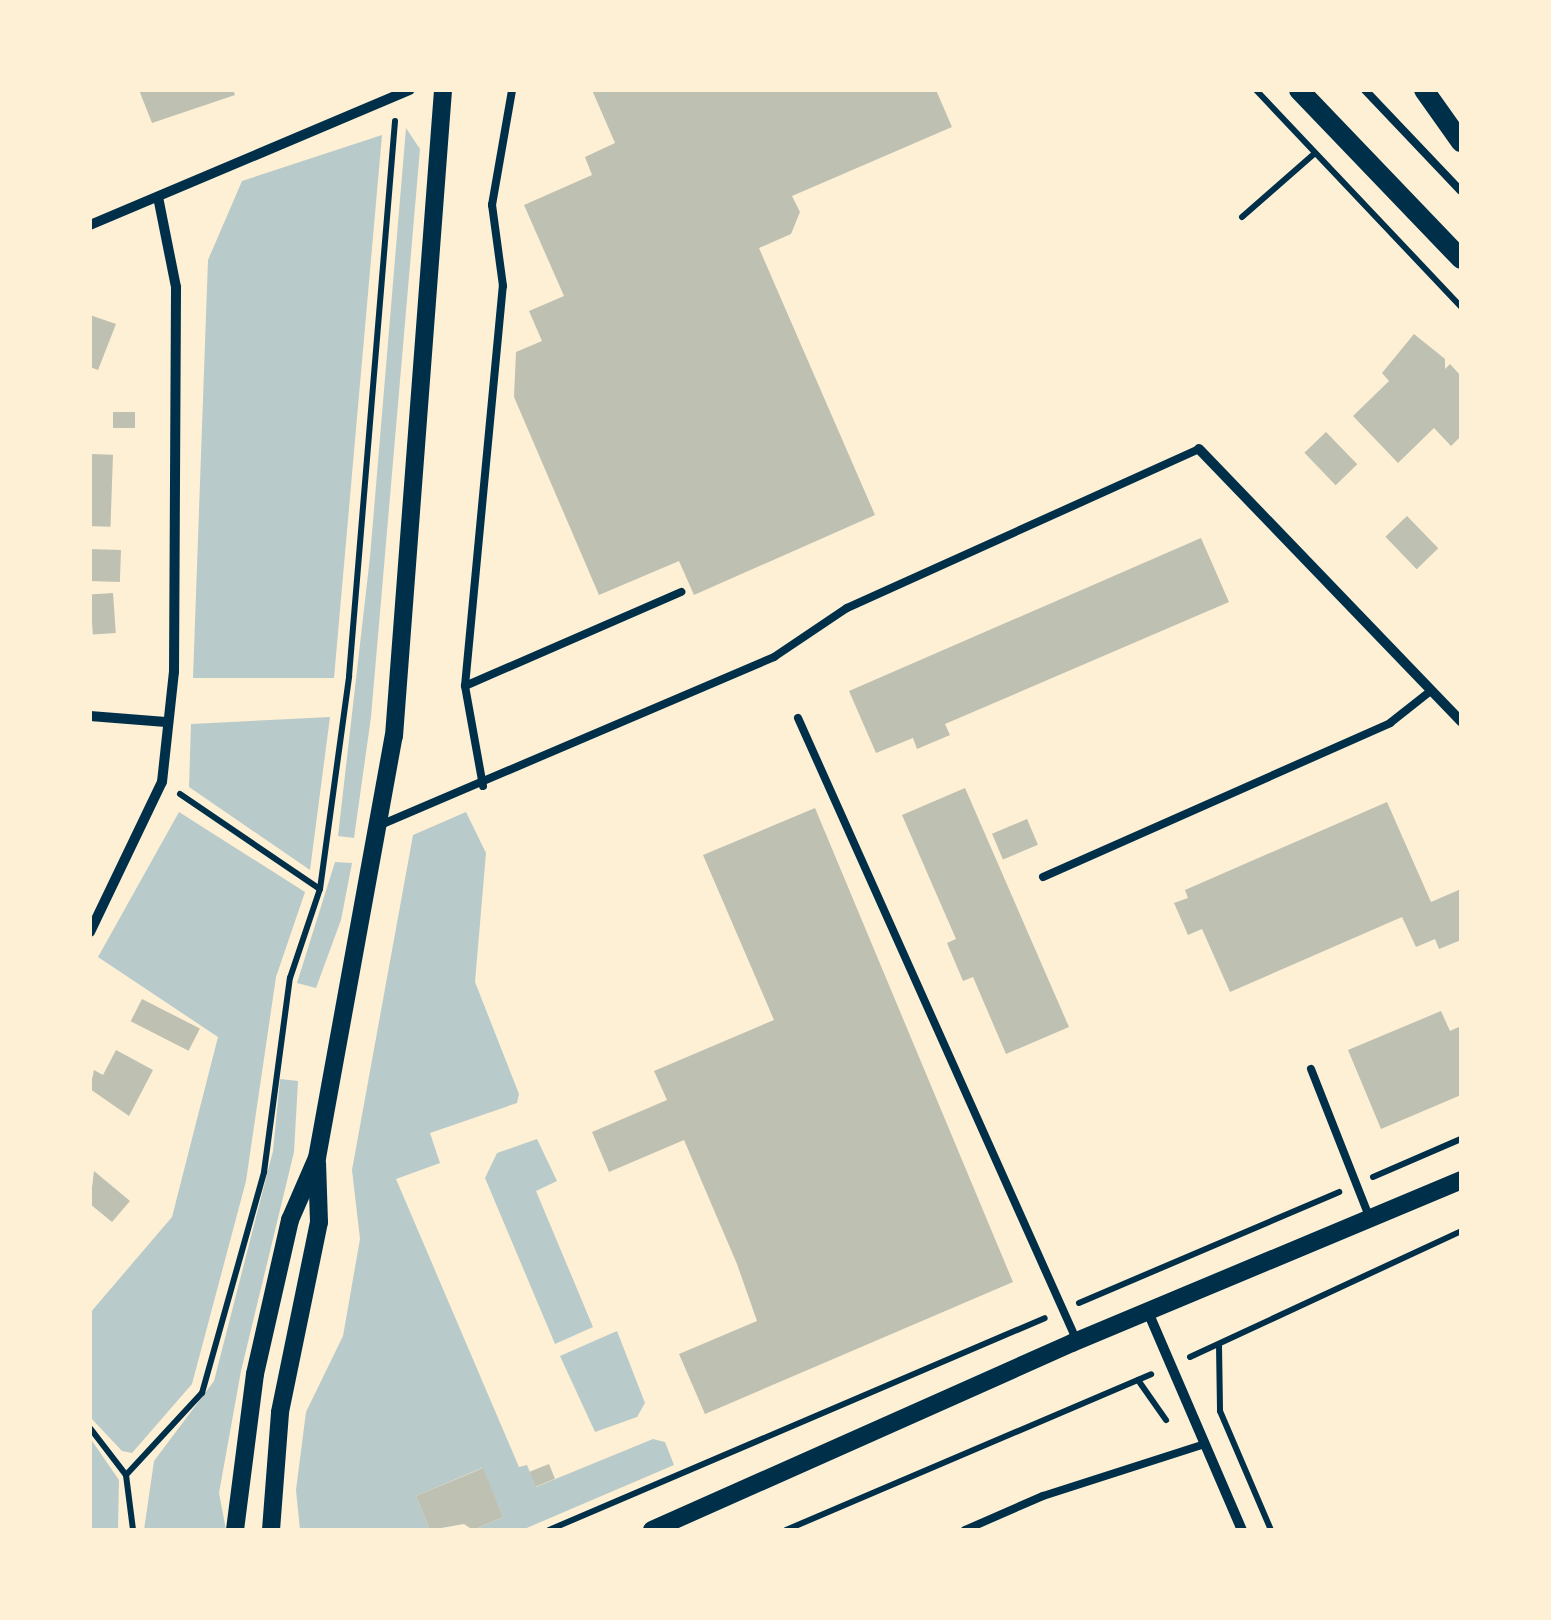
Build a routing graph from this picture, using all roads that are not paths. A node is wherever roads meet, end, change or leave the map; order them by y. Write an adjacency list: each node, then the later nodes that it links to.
1 (410, 90): 9 (street)
2 (444, 90): 21 (street)
3 (512, 90): 14 (lane)
4 (1298, 90): 11 (main road)
5 (1365, 90): 8 (lane)
6 (1424, 90): 7 (main road)
7 (1461, 142)
8 (1461, 191)
9 (158, 197): 10 (street); 19 (street)
10 (90, 225)
11 (1461, 259)
12 (1199, 449): 15 (street); 20 (lane)
13 (681, 592): 14 (lane)
14 (465, 686): 20 (lane)
15 (1432, 690): 18 (street); 22 (lane)
16 (90, 716): 19 (street)
17 (798, 718): 29 (lane)
18 (1461, 720)
19 (166, 722): 23 (street)
20 (483, 786): 21 (lane)
21 (378, 826): 25 (street)
22 (1042, 878)
23 (90, 932)
24 (1311, 1069): 27 (lane)
25 (316, 1158): 31 (street); 32 (street)
26 (1461, 1180): 27 (street)
27 (1371, 1220): 28 (street)
28 (1148, 1312): 29 (street); 30 (street)
29 (1077, 1340): 33 (street)
30 (1205, 1444): 34 (lane); 35 (street)
31 (235, 1530)
32 (271, 1530)
33 (652, 1530)
34 (965, 1530)
35 (1242, 1530)

